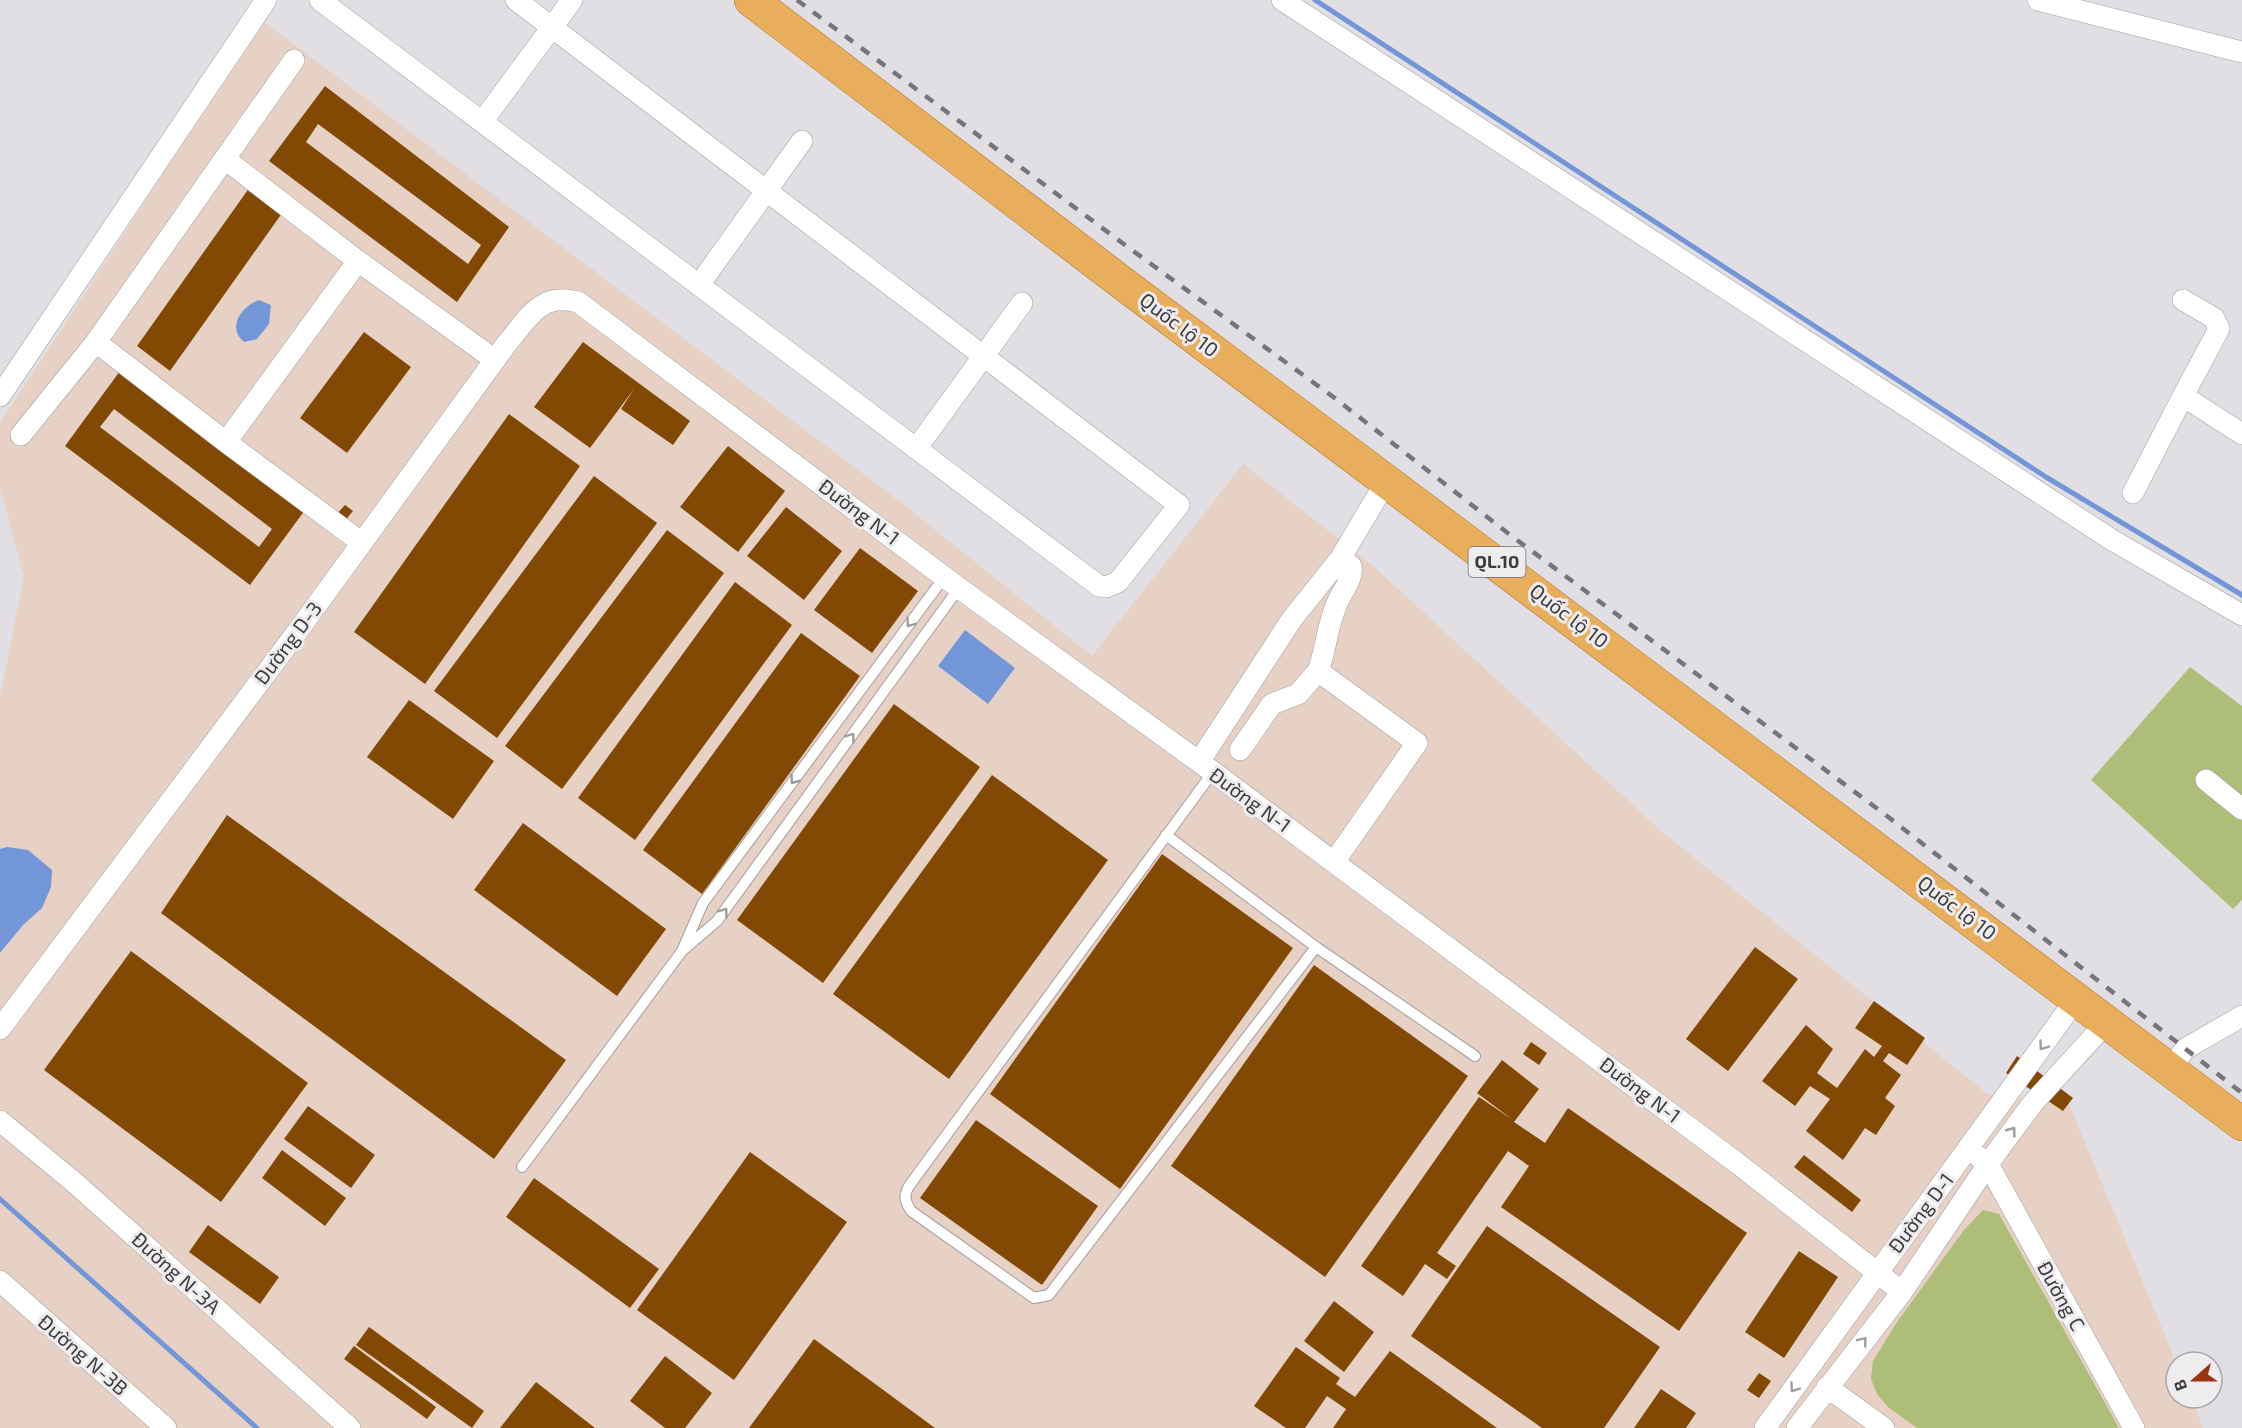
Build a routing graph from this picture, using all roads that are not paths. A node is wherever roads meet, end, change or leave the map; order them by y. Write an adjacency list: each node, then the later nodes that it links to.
1 (266, 0): 23 (street)
2 (320, 0): 11 (street)
3 (516, 0): 8 (street)
4 (572, 0): 8 (street)
5 (751, 0): 29 (highway, Quốc lộ 10 / QL.10)
6 (1282, 0): 34 (street)
7 (2038, 0): 9 (street)
8 (551, 27): 11 (street); 14 (street)
9 (2242, 52)
10 (294, 60): 13 (street)
11 (482, 122): 16 (street)
12 (802, 141): 14 (street)
13 (225, 159): 15 (street); 20 (street)
14 (767, 191): 16 (street); 21 (street)
15 (358, 261): 22 (street); 27 (street)
16 (699, 285): 28 (street)
17 (2183, 300): 24 (street)
18 (1022, 303): 21 (street)
19 (594, 314): 22 (street, Đường D-3); 33 (street, Đường N-1)
20 (96, 342): 26 (street); 27 (street)
21 (983, 356): 28 (street); 28 (street)
22 (495, 360): 31 (street, Đường D-3)
23 (0, 396)
24 (2183, 396): 25 (street); 30 (street)
25 (2242, 434)
26 (21, 435)
27 (226, 442): 31 (street)
28 (916, 448)
29 (1387, 480): 32 (street); 44 (highway, Quốc lộ 10 / QL.10)
30 (2133, 493)
31 (362, 543): 47 (street, Đường D-3)
32 (1340, 559): 35 (street); 37 (street)
33 (952, 582): 37 (street, Đường N-1); 43 (lane, one-way to 33); 43 (lane, one-way to 43)
34 (2242, 615)
35 (1318, 671): 36 (street); 41 (street)
36 (1240, 750)
37 (1206, 767): 40 (lane); 41 (street, Đường N-1)
38 (2206, 780): 39 (street)
39 (2242, 809)
40 (1166, 835): 42 (lane); 42 (lane)
41 (1334, 862): 55 (street, Đường N-1)
42 (1316, 947): 48 (lane)
43 (682, 951): 54 (lane)
44 (2077, 998): 46 (highway, Quốc lộ 10 / QL.10); 52 (street, Đường D-1, one-way to 52)
45 (2242, 1016): 49 (street)
46 (2108, 1021): 49 (highway, Quốc lộ 10 / QL.10); 53 (street, Đường D-1, one-way to 46)
47 (0, 1029)
48 (1475, 1056)
49 (2170, 1070): 51 (highway, Quốc lộ 10 / QL.10)
50 (0, 1121): 60 (street, Đường N-3A)
51 (2242, 1124)
52 (1968, 1150): 53 (street); 55 (street, Đường D-1)
53 (1988, 1164): 57 (street, Đường D-1); 64 (street, Đường C)
54 (522, 1167)
55 (1877, 1272): 57 (street, Đường N-1); 61 (street, Đường D-1, one-way to 61)
56 (0, 1281): 59 (street, Đường N-3B)
57 (1902, 1292): 58 (street, Đường D-1, one-way to 57)
58 (1827, 1387): 62 (street, Đường D-1); 63 (street)
59 (166, 1428)
60 (350, 1428)
61 (1765, 1428)
62 (1797, 1428)
63 (1884, 1428)
64 (2134, 1428)

